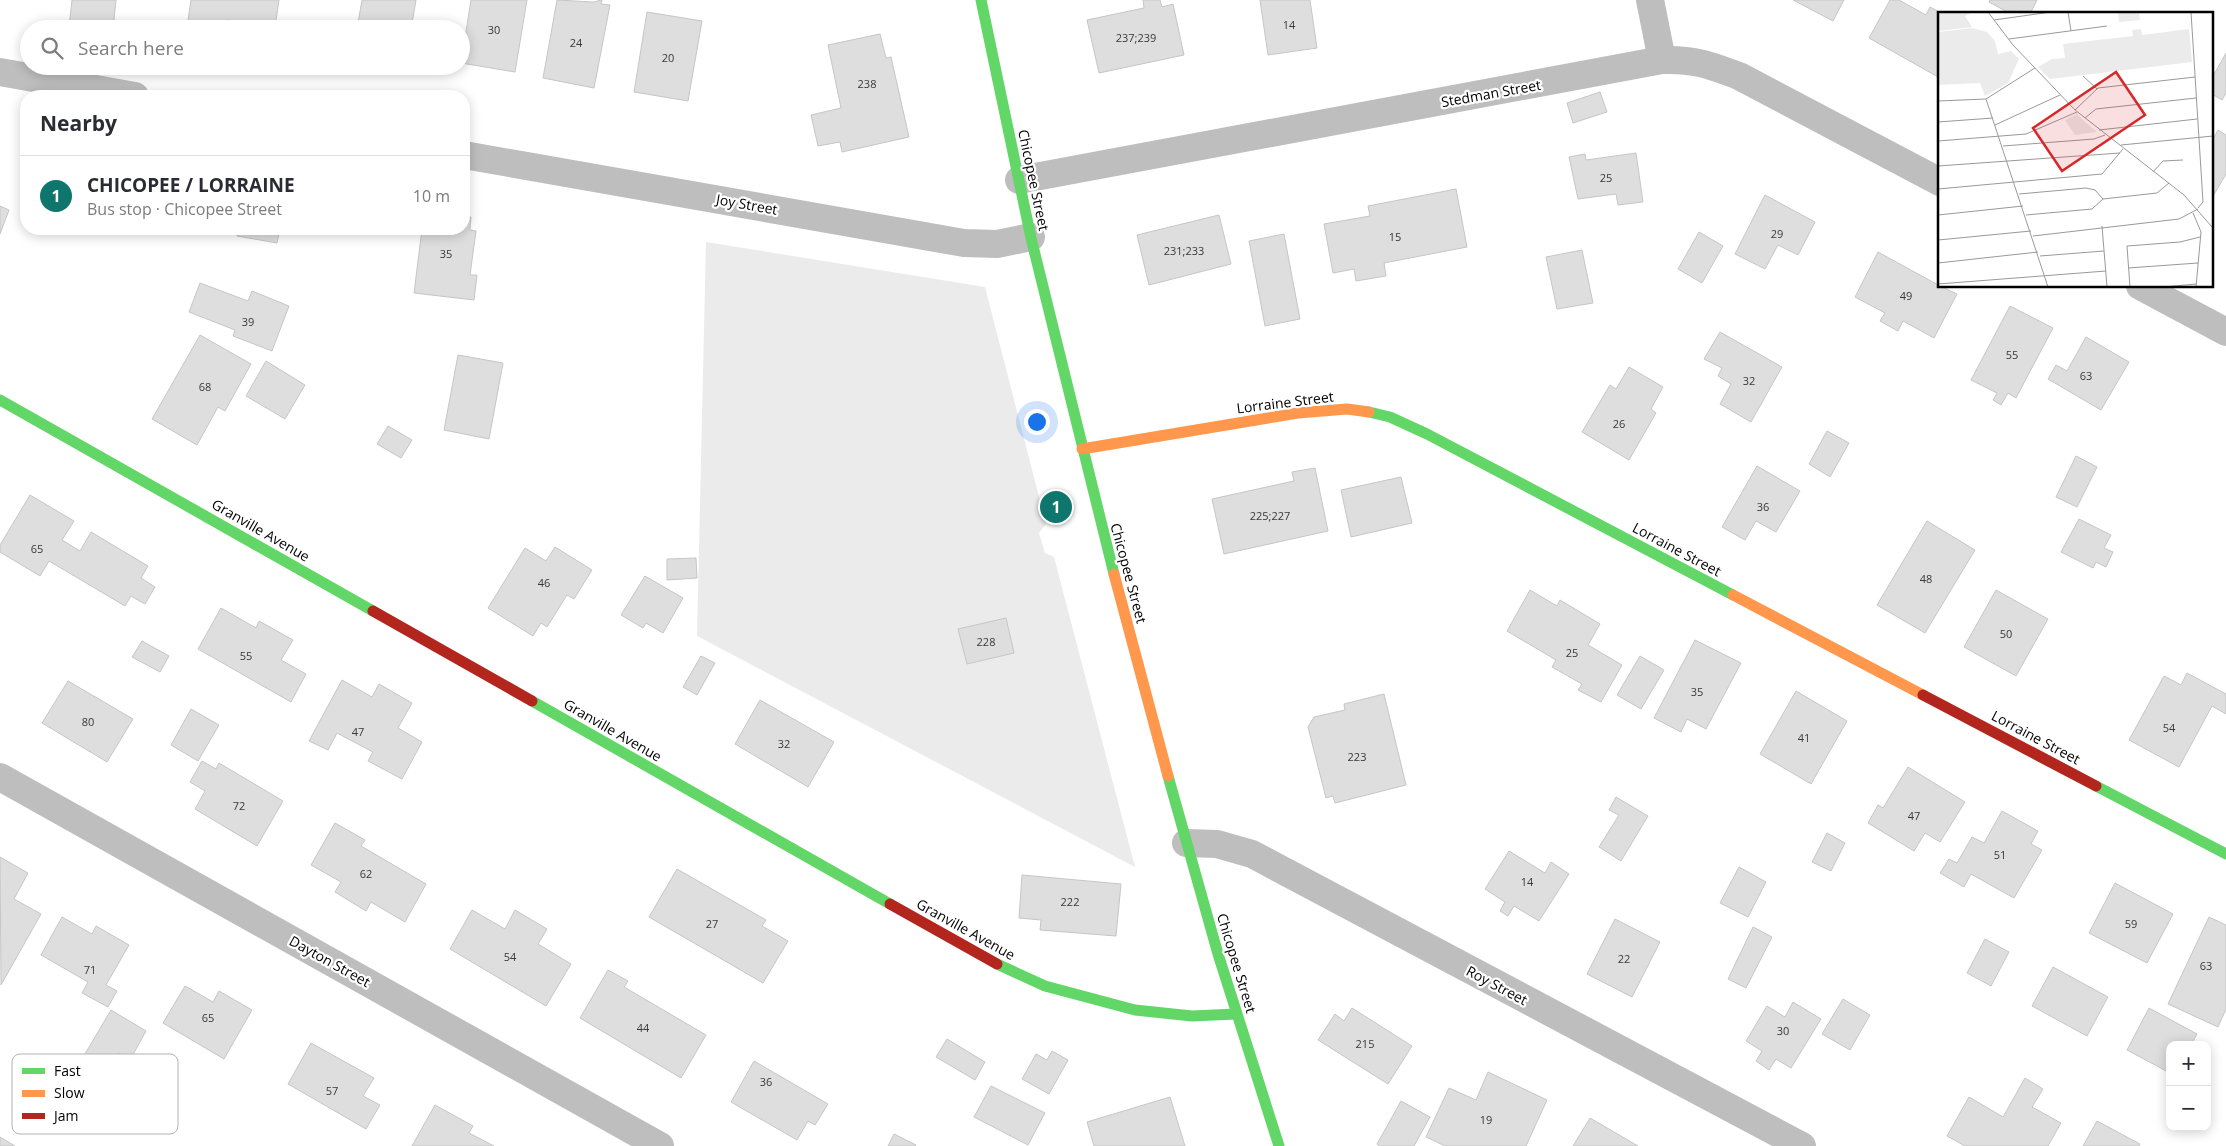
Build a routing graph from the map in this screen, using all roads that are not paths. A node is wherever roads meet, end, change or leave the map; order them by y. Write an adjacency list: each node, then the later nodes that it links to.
1 (981, 0): 7 (street, Chicopee Street)
2 (1650, 0): 3 (street)
3 (1662, 60): 7 (street, Stedman Street); 8 (street, Stedman Street)
4 (0, 72): 5 (street)
5 (100, 90)
6 (470, 155): 9 (street, Joy Street)
7 (1019, 180): 9 (street, Chicopee Street)
8 (1938, 181)
9 (1031, 237): 13 (street, Chicopee Street)
10 (2144, 288): 11 (street)
11 (2226, 332)
12 (0, 400): 17 (street, Granville Avenue)
13 (1082, 449): 15 (street, Chicopee Street); 16 (street, Lorraine Street)
14 (0, 777): 18 (street, Dayton Street)
15 (1186, 843): 17 (street, Chicopee Street); 20 (street, Roy Street)
16 (2226, 854)
17 (1236, 1014): 19 (street, Chicopee Street)
18 (660, 1146)
19 (1279, 1146)
20 (1802, 1146)

